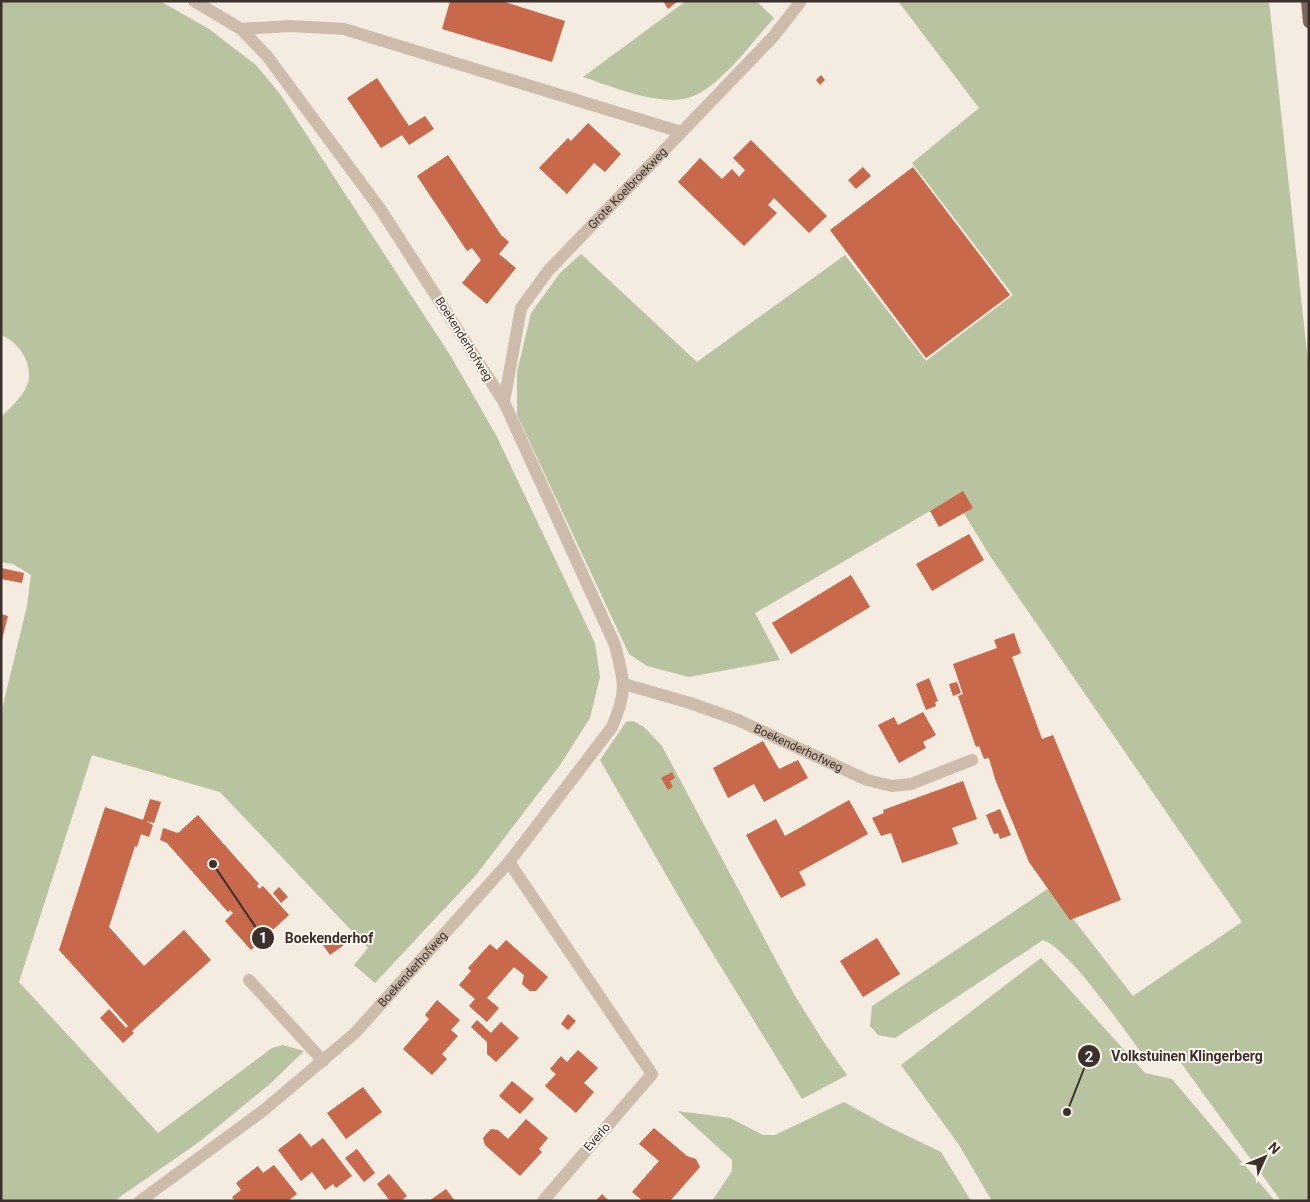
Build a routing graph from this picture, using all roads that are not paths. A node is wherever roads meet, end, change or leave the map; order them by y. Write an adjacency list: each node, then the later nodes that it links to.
1 (194, 1): 5 (street, Boekenderhofweg)
2 (802, 1): 6 (street, Grote Koelbroekweg)
3 (1306, 1): 4 (main road)
4 (1309, 22)
5 (241, 29): 6 (street); 7 (street, Boekenderhofweg)
6 (681, 132): 7 (street, Grote Koelbroekweg)
7 (504, 402): 8 (street, Boekenderhofweg)
8 (624, 684): 9 (street, Boekenderhofweg); 10 (street, Boekenderhofweg)
9 (972, 760)
10 (509, 862): 12 (street, Boekenderhofweg); 14 (street, Everlo)
11 (249, 980): 12 (street)
12 (323, 1061): 13 (street, Boekenderhofweg)
13 (140, 1201)
14 (543, 1201)

